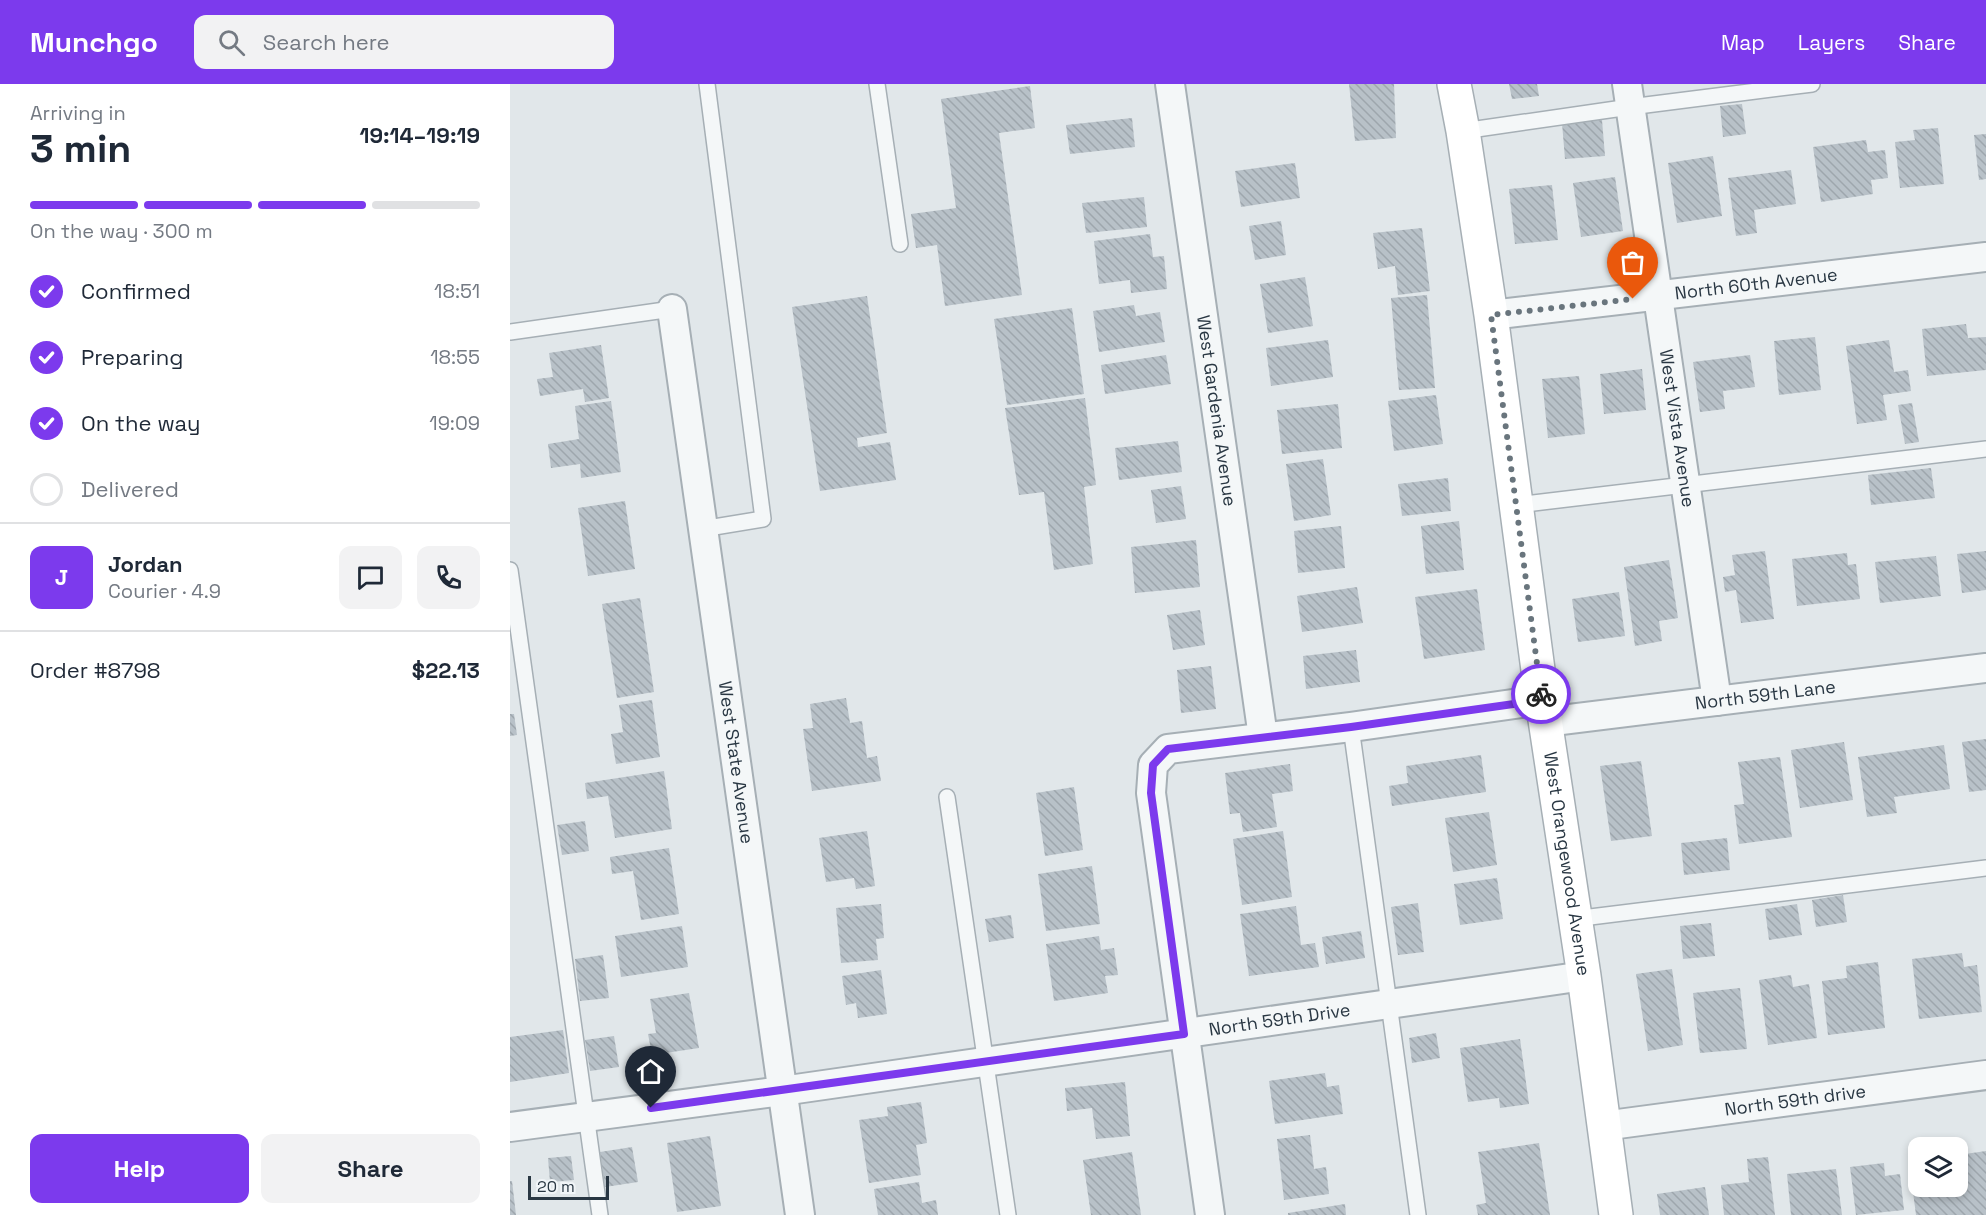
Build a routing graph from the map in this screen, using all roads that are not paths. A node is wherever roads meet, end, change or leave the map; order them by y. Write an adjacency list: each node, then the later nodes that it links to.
1 (707, 84): 17 (lane)
2 (877, 84): 8 (lane)
3 (1170, 84): 23 (street, West Gardenia Avenue)
4 (1454, 84): 7 (street, West Orangewood Avenue)
5 (1812, 84): 6 (lane)
6 (1628, 95): 7 (lane); 10 (street, West Vista Avenue)
7 (1463, 130): 12 (street, West Orangewood Avenue)
8 (900, 244)
9 (1986, 256): 10 (street, North 60th Avenue)
10 (1656, 296): 12 (street, North 60th Avenue); 15 (street, West Vista Avenue)
11 (672, 309): 13 (lane); 17 (street, West State Avenue)
12 (1491, 315): 16 (street, West Orangewood Avenue)
13 (510, 332)
14 (1986, 449): 15 (lane)
15 (1685, 485): 16 (lane); 20 (street, West Vista Avenue)
16 (1517, 506): 21 (street, West Orangewood Avenue)
17 (702, 529): 32 (street, West State Avenue)
18 (510, 570): 33 (lane)
19 (1986, 668): 20 (street, North 59th Lane)
20 (1717, 701): 21 (street, North 59th Lane)
21 (1543, 711): 22 (street, North 59th Lane); 26 (street, West Orangewood Avenue)
22 (1351, 727): 23 (street, North 59th Lane); 28 (lane)
23 (1263, 737): 29 (street, North 59th Lane)
24 (947, 796): 30 (lane)
25 (1986, 868): 26 (lane)
26 (1574, 919): 27 (street, West Orangewood Avenue)
27 (1584, 976): 28 (street, North 59th Drive); 34 (street, West Orangewood Avenue)
28 (1388, 1003): 29 (street, North 59th Drive); 40 (lane)
29 (1184, 1034): 30 (street, North 59th Drive); 39 (street)
30 (985, 1062): 32 (street, North 59th Drive); 38 (lane)
31 (1986, 1075): 34 (street, North 59th drive)
32 (782, 1091): 33 (street, North 59th Drive); 37 (street, West State Avenue)
33 (586, 1117): 35 (street, North 59th Drive); 36 (lane)
34 (1603, 1126): 41 (street, West Orangewood Avenue)
35 (510, 1127)
36 (600, 1215)
37 (800, 1215)
38 (1008, 1215)
39 (1210, 1215)
40 (1418, 1215)
41 (1616, 1215)

